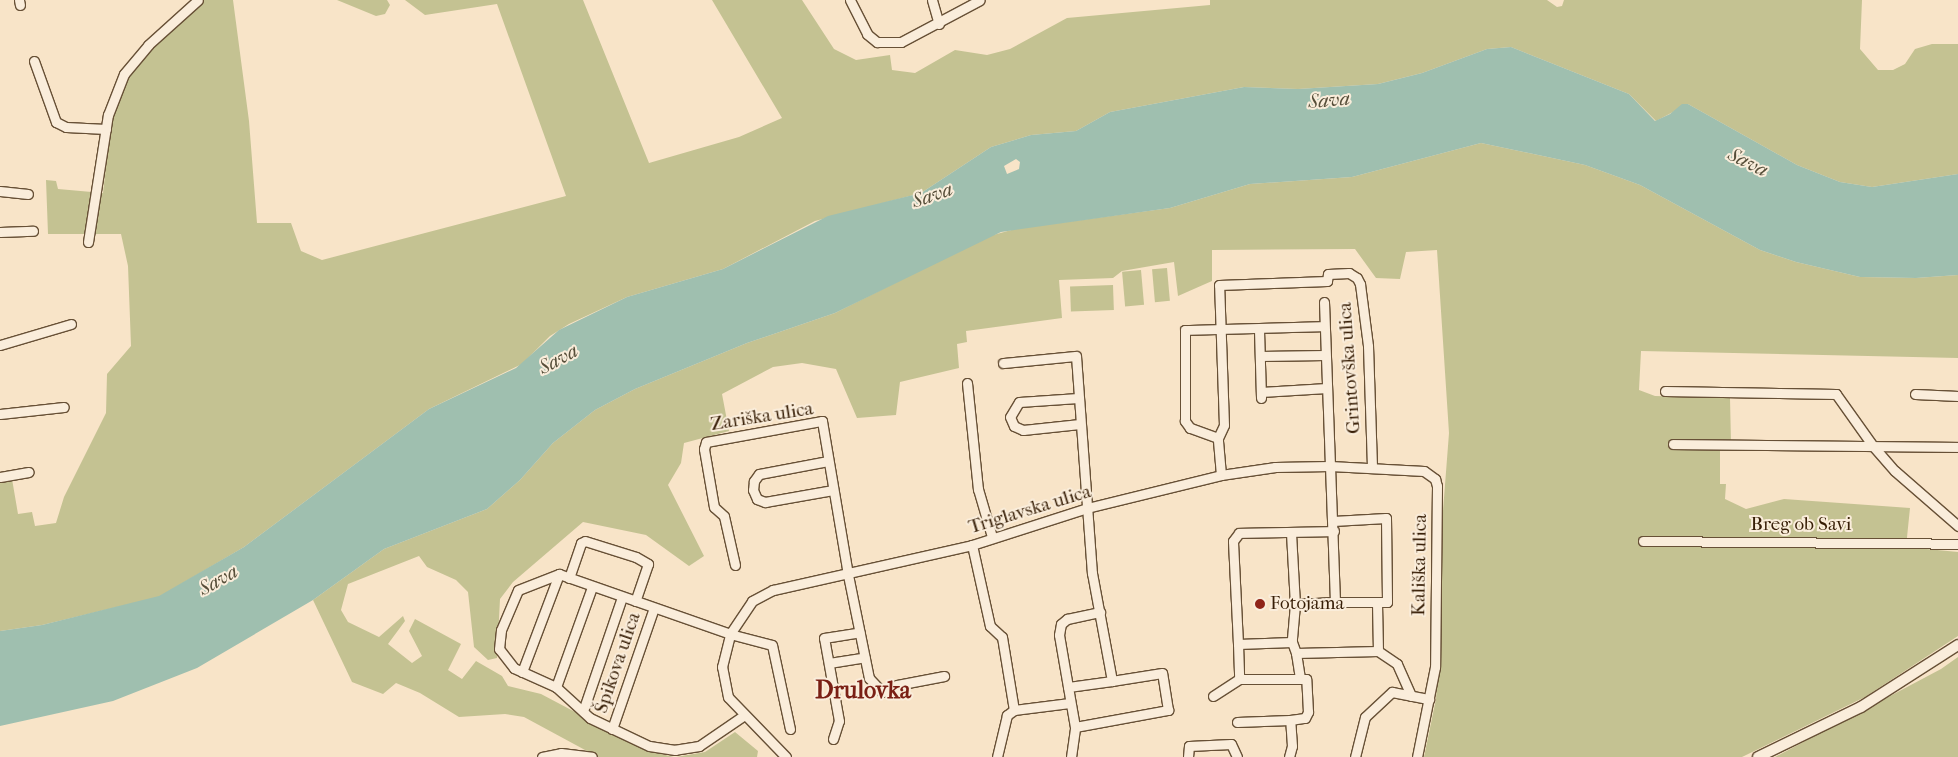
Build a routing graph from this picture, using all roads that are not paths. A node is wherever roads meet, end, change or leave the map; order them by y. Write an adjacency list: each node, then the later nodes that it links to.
1 (198, 0): 7 (street)
2 (850, 0): 5 (street)
3 (932, 0): 5 (street)
4 (980, 0): 5 (street)
5 (939, 24)
6 (34, 62): 7 (street)
7 (106, 129): 12 (street)
8 (0, 191): 9 (street)
9 (28, 194)
10 (33, 231): 11 (street)
11 (0, 232)
12 (88, 242)
13 (1324, 302): 15 (street)
14 (71, 324): 18 (street)
15 (1324, 326): 17 (street, Grintovška ulica); 19 (street)
16 (1221, 329): 17 (street, Grintovška ulica); 31 (street, Grintovška ulica); 31 (street, Grintovška ulica); 37 (street, Grintovška ulica)
17 (1259, 330): 20 (street, Grintovška ulica)
18 (0, 345)
19 (1325, 355): 20 (street, Grintovška ulica); 23 (street)
20 (1260, 356): 23 (street, Grintovška ulica)
21 (1003, 363): 27 (street)
22 (967, 383): 47 (street)
23 (1328, 388): 36 (street)
24 (1665, 391): 33 (street)
25 (1915, 394): 26 (street)
26 (1958, 396)
27 (1078, 398): 30 (street); 30 (street)
28 (64, 407): 29 (street)
29 (0, 414)
30 (1080, 424): 42 (street)
31 (1218, 438): 39 (street, Grintovška ulica)
32 (1673, 444): 33 (street)
33 (1873, 446): 34 (street); 44 (street)
34 (1958, 447)
35 (828, 461): 41 (street, Zariška ulica); 41 (street); 51 (street, Zariška ulica)
36 (1330, 466): 37 (street, Kališka ulica); 39 (street, Kališka ulica); 43 (street)
37 (1372, 467): 81 (street, Kališka ulica)
38 (29, 472): 40 (street)
39 (1221, 475): 42 (street, Triglavska ulica)
40 (0, 477)
41 (833, 490): 53 (street, Zariška ulica)
42 (1087, 508): 47 (street, Triglavska ulica); 62 (street)
43 (1333, 521): 45 (street); 59 (street, Kališka ulica)
44 (1958, 526)
45 (1334, 531): 46 (street); 58 (street)
46 (1291, 533): 60 (street); 66 (street)
47 (992, 537): 50 (street, Triglavska ulica)
48 (1643, 540): 49 (street, Breg ob Savi)
49 (1958, 544)
50 (972, 545): 53 (street, Triglavska ulica); 83 (street)
51 (734, 565)
52 (559, 574): 54 (street, Špikova ulica); 72 (street); 72 (street, Špikova ulica)
53 (848, 575): 63 (street); 64 (street, Triglavska ulica)
54 (568, 578): 55 (street, Špikova ulica); 57 (street, Špikova ulica)
55 (592, 587): 56 (street, Špikova ulica); 77 (street)
56 (622, 597): 57 (street, Špikova ulica); 84 (street, Špikova ulica)
57 (635, 601): 61 (street, Špikova ulica)
58 (1335, 602): 59 (street); 60 (street)
59 (1377, 603): 68 (street)
60 (1295, 604): 65 (street)
61 (654, 608): 64 (street, Špikova ulica); 89 (street, Špikova ulica)
62 (1100, 612): 76 (street); 78 (street)
63 (860, 632): 70 (street); 71 (street)
64 (730, 634): 85 (street, Triglavska ulica); 90 (street)
65 (1292, 642): 66 (street); 69 (street)
66 (1238, 644): 75 (street)
67 (1958, 645): 102 (street)
68 (1378, 651): 69 (street); 80 (street)
69 (1296, 653): 74 (street)
70 (865, 657): 71 (street); 73 (street)
71 (829, 663): 91 (street)
72 (522, 672): 77 (street, Špikova ulica)
73 (944, 676)
74 (1300, 677): 75 (street); 86 (street)
75 (1239, 679): 79 (street)
76 (1112, 681): 78 (street); 88 (street)
77 (556, 687): 84 (street, Špikova ulica)
78 (1068, 687): 82 (street)
79 (1212, 696)
80 (1411, 696): 81 (street); 100 (street)
81 (1429, 699): 101 (street, Kališka ulica)
82 (1070, 703): 83 (street); 88 (street)
83 (1014, 710): 95 (street)
84 (583, 711): 89 (street, Špikova ulica)
85 (743, 716): 89 (street, Špikova ulica); 94 (street)
86 (1290, 720): 87 (street); 99 (street)
87 (1237, 722)
88 (1075, 726): 96 (street)
89 (612, 729)
90 (790, 729)
91 (834, 738)
92 (542, 757): 93 (street)
93 (592, 757)
94 (786, 757)
95 (997, 757)
96 (1071, 757)
97 (1188, 757): 98 (street)
98 (1237, 757)
99 (1289, 757)
100 (1355, 757)
101 (1417, 757)
102 (1758, 757)

